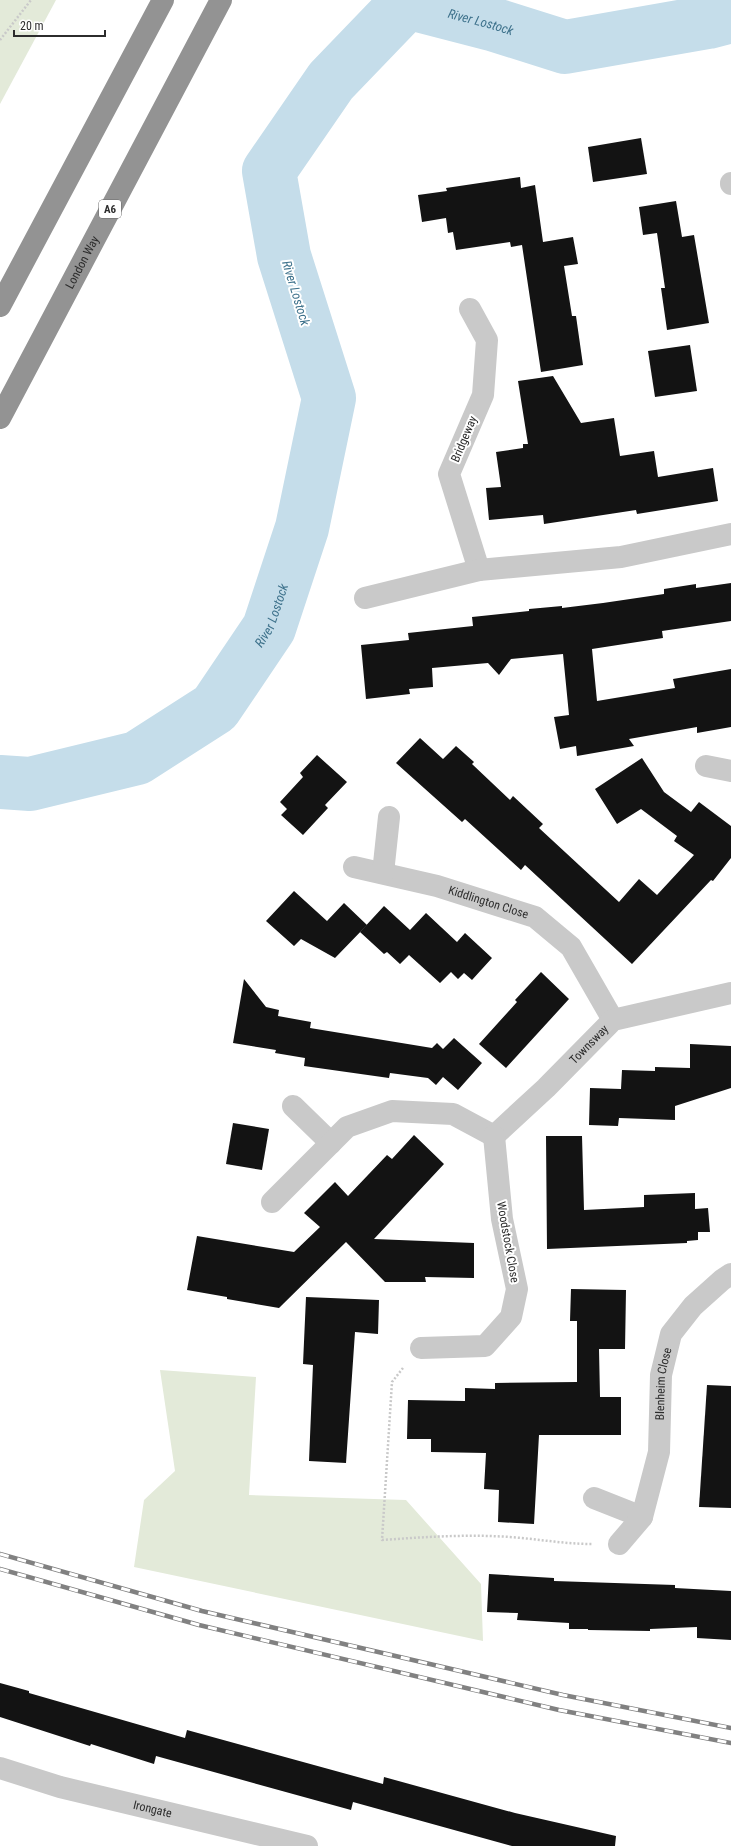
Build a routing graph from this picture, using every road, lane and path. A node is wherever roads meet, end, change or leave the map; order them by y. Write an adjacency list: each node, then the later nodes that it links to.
1 (31, 0): 4 (path)
2 (163, 0): 5 (highway)
3 (221, 0): 7 (highway, London Way / A6)
4 (0, 40)
5 (0, 306)
6 (470, 309): 9 (street, Bridgeway)
7 (0, 418)
8 (731, 534): 9 (street)
9 (479, 570): 10 (street)
10 (365, 598)
11 (706, 766): 12 (street)
12 (731, 772)
13 (389, 817): 15 (street)
14 (354, 867): 15 (street, Kiddlington Close)
15 (383, 873): 17 (street, Kiddlington Close)
16 (731, 992): 17 (street, Townsway)
17 (613, 1020): 19 (street, Townsway)
18 (293, 1106): 20 (street)
19 (494, 1136): 20 (street); 23 (street, Woodstock Close)
20 (331, 1143): 21 (street)
21 (272, 1202)
22 (731, 1274): 25 (street, Blenheim Close)
23 (421, 1348): 26 (path)
24 (594, 1498): 25 (street)
25 (642, 1517): 26 (street, Blenheim Close)
26 (619, 1544)
27 (0, 1768): 28 (street, Irongate)
28 (307, 1846)

